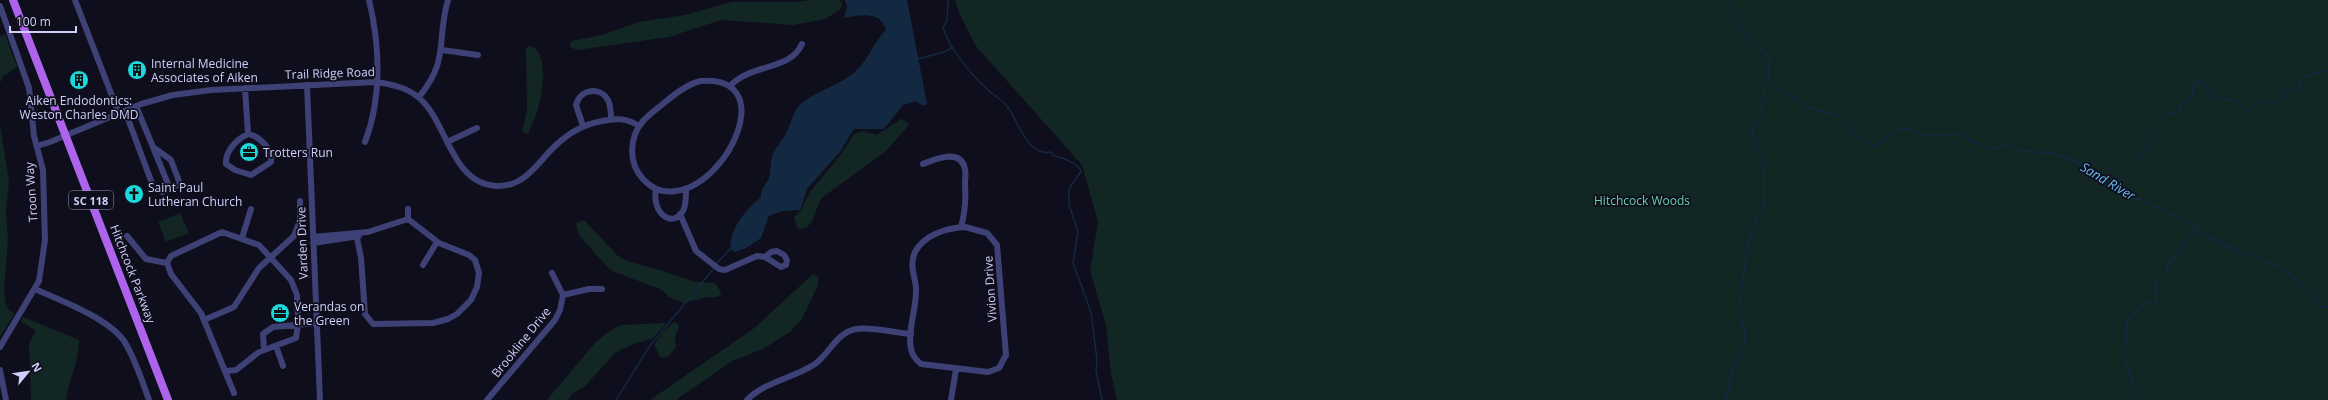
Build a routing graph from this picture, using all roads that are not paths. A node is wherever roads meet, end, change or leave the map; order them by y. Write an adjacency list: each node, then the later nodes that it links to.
1 (14, 0): 21 (main road, Hitchcock Parkway / SC 118)
2 (75, 0): 15 (street)
3 (369, 0): 9 (street)
4 (448, 0): 7 (street)
5 (0, 6): 24 (street, Troon Way)
6 (802, 44): 11 (street)
7 (442, 50): 8 (street); 13 (street)
8 (478, 55)
9 (376, 82): 10 (street, Trail Ridge Road); 13 (street, Trail Ridge Road); 22 (street)
10 (307, 85): 12 (street, Trail Ridge Road); 40 (street, Varden Drive)
11 (730, 86): 18 (street); 29 (street)
12 (245, 88): 14 (street, Trail Ridge Road); 20 (street)
13 (419, 97): 23 (street, Trail Ridge Road)
14 (136, 106): 15 (street, Trail Ridge Road); 25 (street)
15 (122, 113): 21 (street, Trail Ridge Road); 27 (street)
16 (611, 119): 17 (street, Trail Ridge Road); 17 (street); 18 (street, Trail Ridge Road)
17 (583, 126): 23 (street, Trail Ridge Road)
18 (639, 126): 28 (street)
19 (477, 128): 23 (street)
20 (248, 134): 20 (street)
21 (67, 136): 24 (street, Trail Ridge Road); 64 (main road, Hitchcock Parkway / SC 118)
22 (365, 142)
23 (447, 142)
24 (37, 146): 47 (street, Troon Way)
25 (152, 147): 27 (street); 27 (street)
26 (923, 164): 35 (street)
27 (170, 189)
28 (656, 189): 29 (street); 33 (street)
29 (686, 190): 33 (street)
30 (300, 201): 42 (street)
31 (251, 209): 38 (street)
32 (408, 209): 34 (street)
33 (680, 214): 43 (street)
34 (408, 219): 36 (street); 41 (street)
35 (961, 228): 53 (street, Vivion Drive); 59 (street, Vivion Drive)
36 (368, 232): 39 (street); 40 (street)
37 (127, 236): 44 (street)
38 (242, 238): 42 (street); 44 (street)
39 (357, 238): 40 (street); 41 (street)
40 (313, 240): 51 (street, Varden Drive)
41 (437, 242): 45 (street)
42 (271, 257): 50 (street); 52 (street)
43 (765, 257)
44 (168, 263): 50 (street)
45 (423, 265)
46 (552, 273): 49 (street)
47 (35, 289): 55 (street, Troon Way); 63 (street)
48 (602, 289): 49 (street)
49 (563, 295): 66 (street, Brookline Drive)
50 (204, 320): 60 (street)
51 (317, 323): 52 (street); 65 (street, Varden Drive)
52 (298, 324): 54 (street); 56 (street)
53 (911, 334): 59 (street, Vivion Drive); 67 (street)
54 (276, 346): 56 (street); 57 (street)
55 (0, 347)
56 (264, 350): 60 (street)
57 (283, 366)
58 (0, 370): 62 (street)
59 (956, 370): 68 (street)
60 (226, 371): 61 (street)
61 (234, 393)
62 (6, 400)
63 (149, 400)
64 (168, 400)
65 (320, 400)
66 (487, 400)
67 (747, 400)
68 (951, 400)

